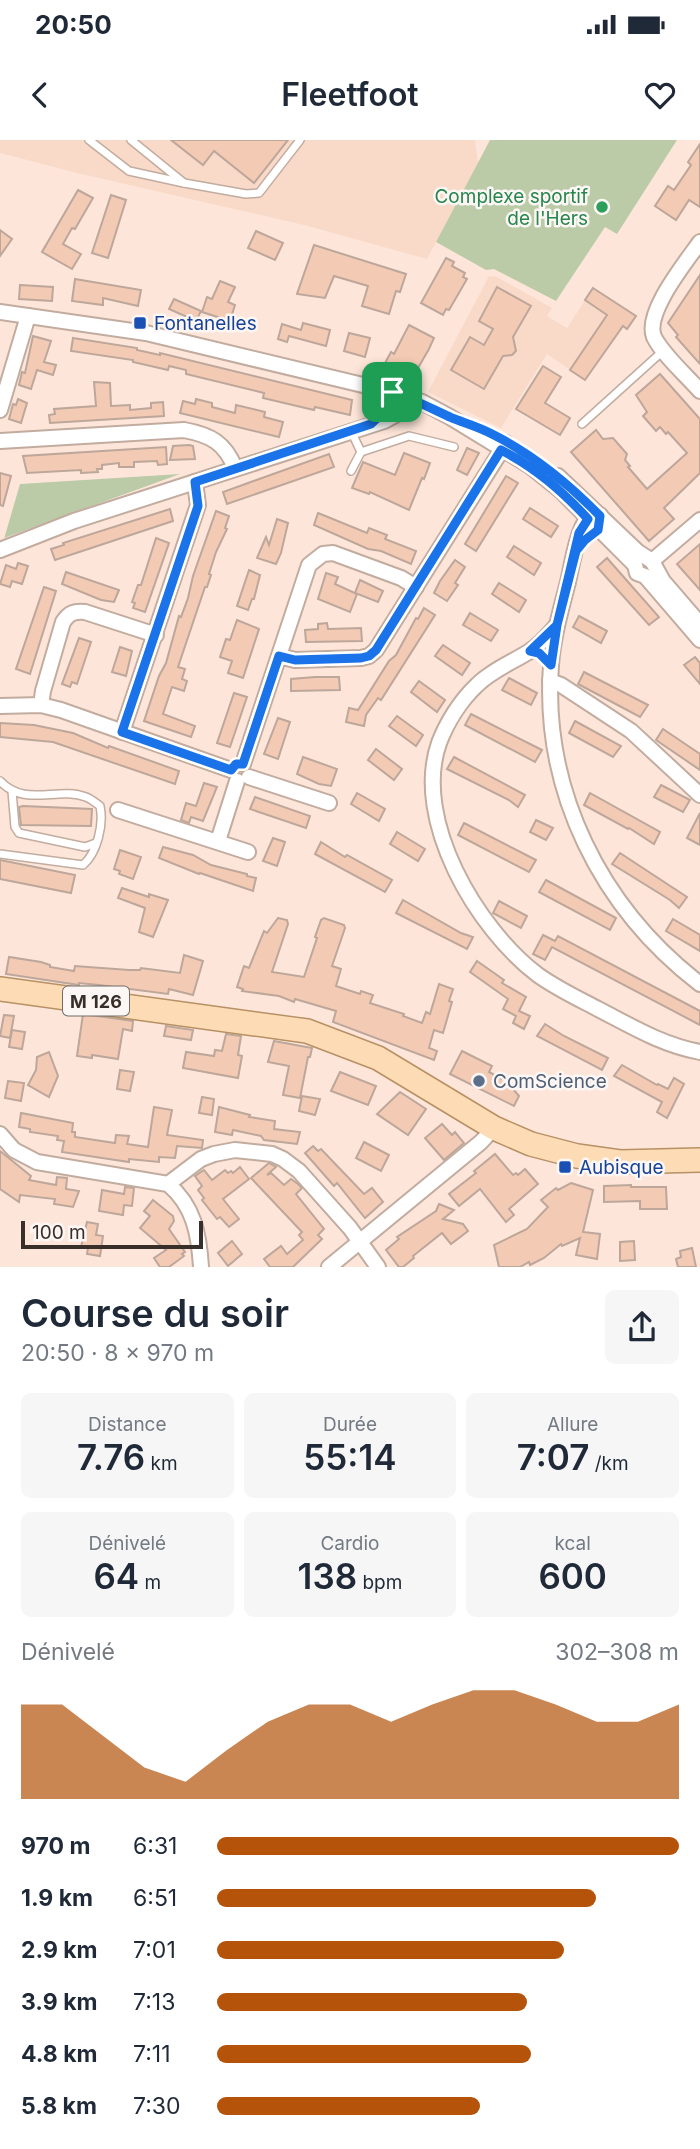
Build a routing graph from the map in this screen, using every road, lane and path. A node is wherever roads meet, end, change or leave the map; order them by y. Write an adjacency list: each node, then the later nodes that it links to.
1 (89, 140): 4 (lane)
2 (131, 140): 4 (lane)
3 (300, 140): 4 (lane)
4 (184, 183)
5 (700, 242): 8 (street)
6 (0, 312): 7 (street)
7 (28, 316): 10 (street); 12 (street)
8 (664, 350): 9 (street); 14 (lane)
9 (700, 391)
10 (392, 392): 11 (street); 13 (street)
11 (407, 397): 13 (street); 17 (street)
12 (0, 410)
13 (371, 424): 15 (street)
14 (582, 424)
15 (350, 430): 19 (lane); 20 (street)
16 (0, 441): 20 (street)
17 (504, 446): 24 (street); 27 (street)
18 (454, 447): 19 (lane)
19 (360, 452): 21 (lane)
20 (235, 468): 22 (street)
21 (351, 471)
22 (195, 482): 25 (street); 30 (street)
23 (700, 520): 26 (street)
24 (596, 522): 26 (street); 29 (street)
25 (0, 550)
26 (646, 565): 28 (street); 31 (street)
27 (416, 587): 33 (street); 33 (street)
28 (700, 624)
29 (557, 625): 32 (street); 34 (street)
30 (156, 635): 36 (street); 38 (street)
31 (700, 639)
32 (530, 651): 34 (street); 52 (street)
33 (279, 656): 39 (street)
34 (551, 665): 35 (street)
35 (550, 681): 42 (street); 50 (street)
36 (41, 705): 37 (street); 38 (street)
37 (0, 706)
38 (122, 732): 39 (street)
39 (240, 773): 43 (street); 46 (street)
40 (0, 781): 41 (lane)
41 (12, 791): 44 (lane); 47 (lane)
42 (700, 795)
43 (329, 803)
44 (100, 806): 45 (lane); 47 (lane)
45 (118, 810): 46 (street)
46 (218, 841): 48 (street)
47 (96, 843): 49 (lane)
48 (248, 852)
49 (0, 854)
50 (700, 984)
51 (0, 989): 53 (main road, M 126)
52 (700, 1052)
53 (494, 1128): 55 (main road, M 126); 57 (street)
54 (0, 1135): 56 (street)
55 (700, 1160)
56 (168, 1184): 57 (street); 58 (street)
57 (359, 1243): 59 (street); 60 (street)
58 (201, 1267)
59 (329, 1267)
60 (378, 1267)

